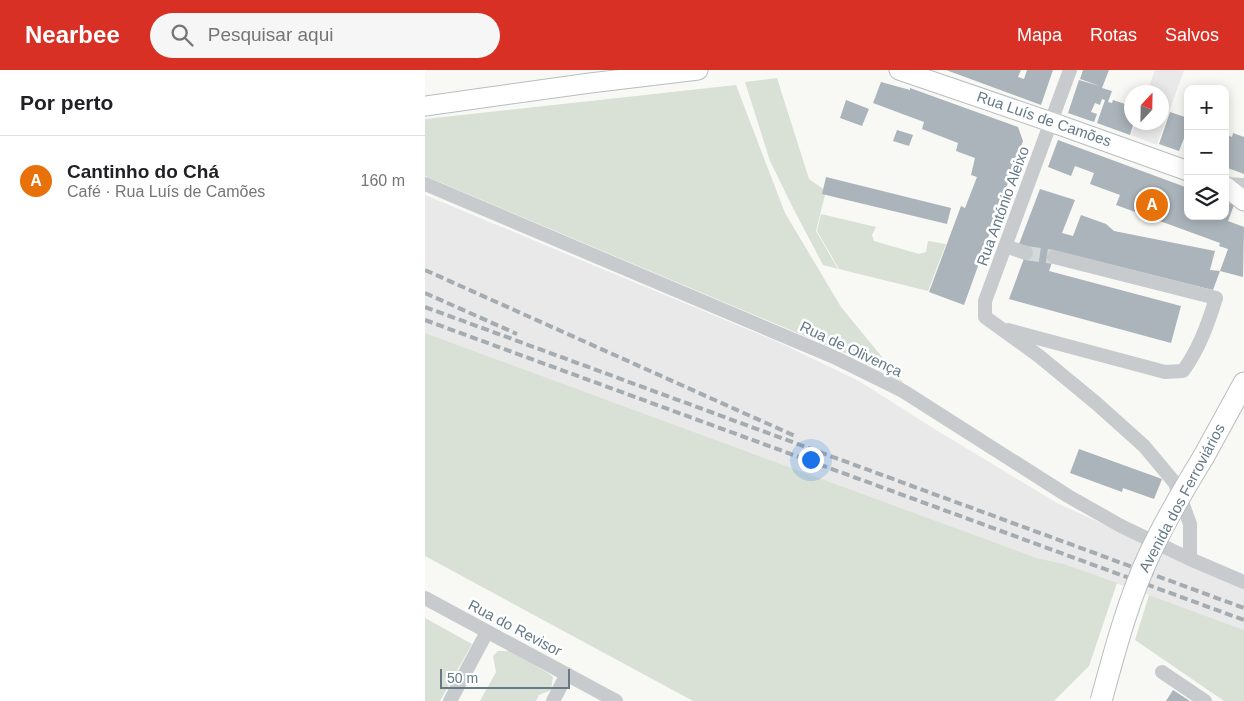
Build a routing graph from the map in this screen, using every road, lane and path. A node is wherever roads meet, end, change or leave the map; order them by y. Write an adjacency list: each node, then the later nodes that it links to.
1 (698, 70): 4 (main road)
2 (899, 70): 5 (main road, Rua Luís de Camões)
3 (1070, 70): 5 (street, Rua António Aleixo)
4 (425, 106)
5 (1051, 122): 6 (main road, Rua Luís de Camões); 14 (street, Rua António Aleixo)
6 (1184, 170)
7 (425, 184): 19 (street, Rua de Olivença)
8 (1229, 185): 9 (street)
9 (1244, 185)
10 (1229, 186): 12 (main road)
11 (1229, 188): 13 (main road)
12 (1244, 192)
13 (1244, 201)
14 (1005, 246): 15 (street); 17 (street, Rua António Aleixo)
15 (1026, 253)
16 (1054, 257): 17 (street)
17 (1001, 328): 19 (street)
18 (1244, 383): 28 (main road, Avenida dos Ferroviários, bridge)
19 (1190, 559): 20 (street, Rua de Olivença)
20 (1244, 582)
21 (425, 598): 22 (street, Rua do Revisor)
22 (487, 632): 24 (street, Rua do Revisor); 25 (street)
23 (1162, 672): 29 (street)
24 (567, 674): 26 (street); 27 (street, Rua do Revisor)
25 (450, 701)
26 (553, 701)
27 (616, 701)
28 (1101, 701)
29 (1205, 701)

